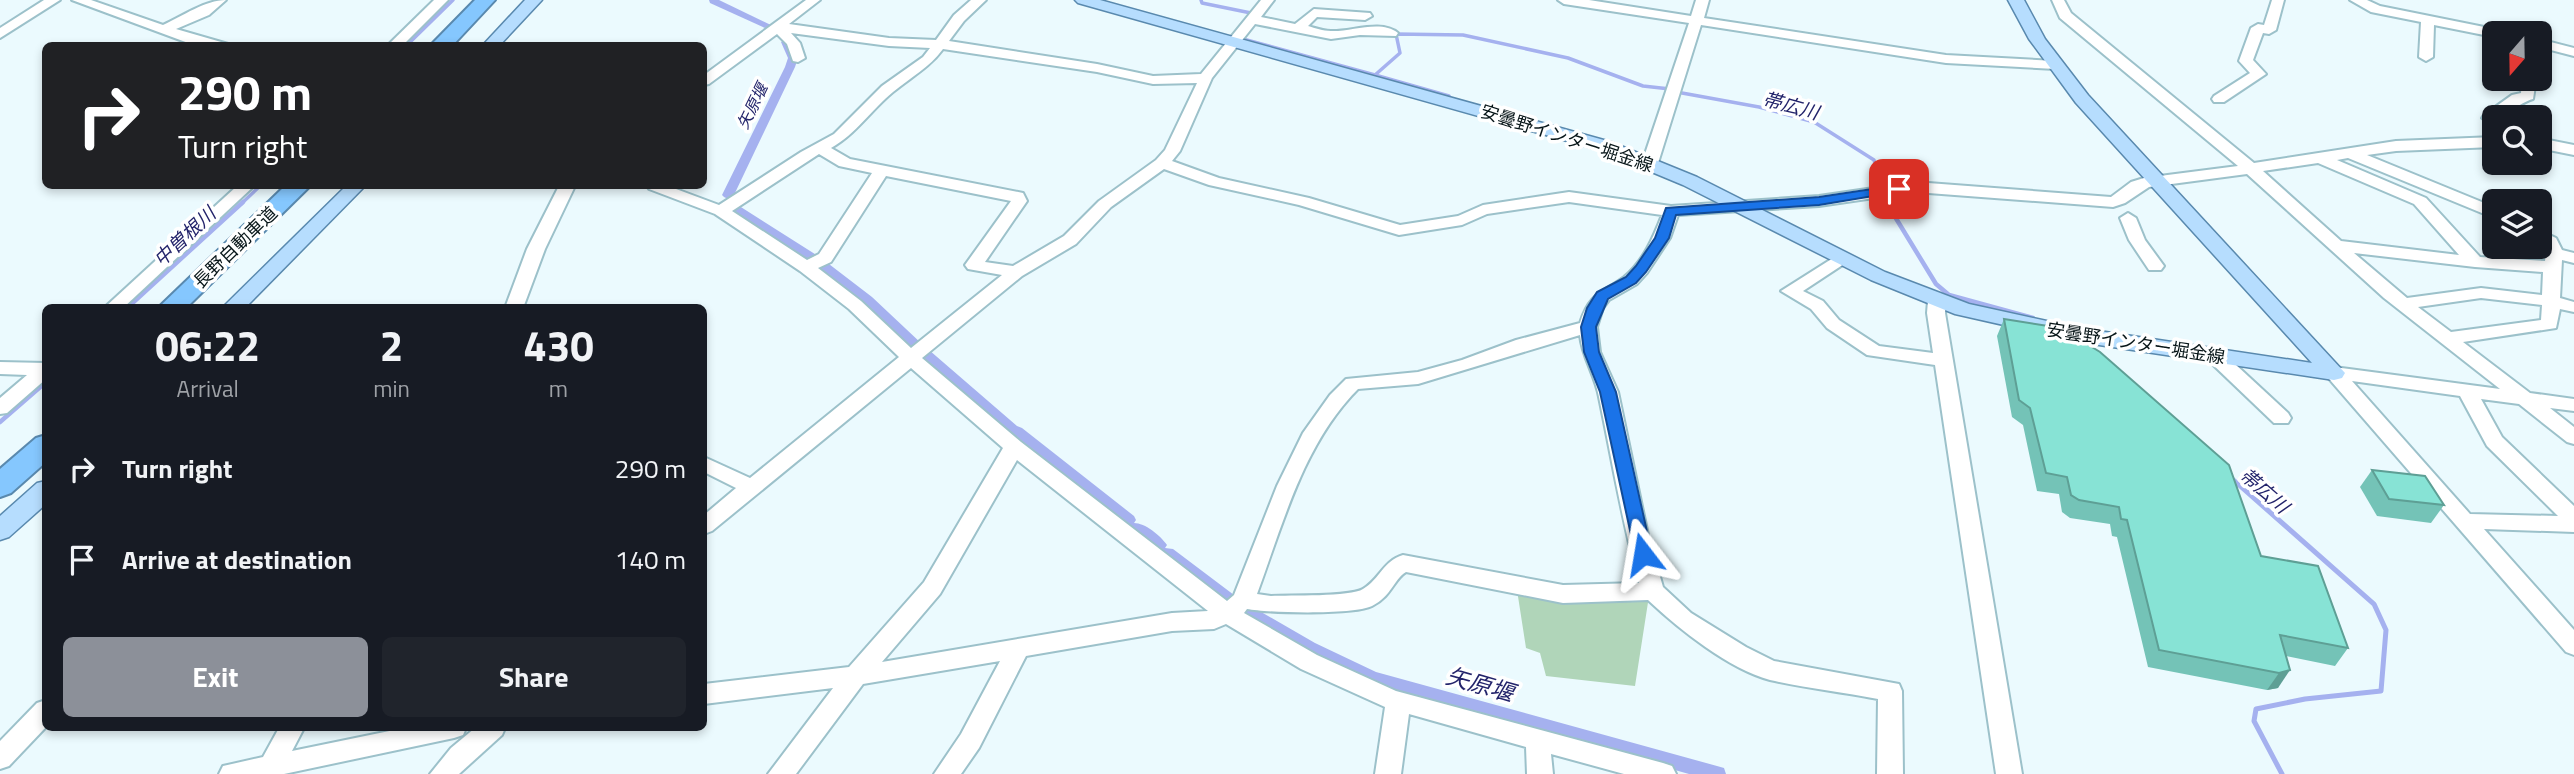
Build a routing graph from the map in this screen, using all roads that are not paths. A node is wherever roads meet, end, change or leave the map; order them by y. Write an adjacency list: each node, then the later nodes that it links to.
1 (53, 0): 28 (street)
2 (78, 0): 25 (street)
3 (220, 0): 25 (street)
4 (441, 0): 30 (street)
5 (486, 0): 31 (highway)
6 (501, 0): 32 (highway)
7 (534, 0): 33 (main road)
8 (814, 0): 22 (street)
9 (979, 0): 36 (street)
10 (1268, 0): 20 (street)
11 (1565, 0): 21 (street)
12 (1703, 0): 21 (street)
13 (2016, 0): 41 (main road)
14 (2058, 0): 55 (street)
15 (2278, 0): 45 (street)
16 (2356, 0): 19 (street)
17 (1091, 1): 34 (main road, 安曇野インター堀金線)
18 (1365, 16): 24 (street)
19 (2428, 19): 23 (street); 39 (street)
20 (1254, 20): 24 (street); 34 (street)
21 (1696, 21): 41 (street); 54 (street)
22 (778, 27): 36 (street); 40 (street); 42 (street)
23 (2464, 27): 26 (street); 35 (street)
24 (1298, 29): 27 (street)
25 (163, 30): 29 (street)
26 (2482, 31)
27 (1391, 33)
28 (0, 34)
29 (202, 42)
30 (398, 42)
31 (444, 42)
32 (460, 42)
33 (494, 42)
34 (1234, 42): 43 (street); 54 (main road, 安曇野インター堀金線)
35 (2466, 42)
36 (940, 44): 43 (street); 49 (street)
37 (2552, 46): 38 (street)
38 (2574, 52)
39 (2426, 57)
40 (798, 58)
41 (2055, 65): 57 (main road)
42 (707, 78)
43 (1205, 78): 53 (street)
44 (2528, 91): 46 (street)
45 (2219, 99)
46 (2507, 105)
47 (2482, 142): 51 (street)
48 (2552, 146): 50 (street)
49 (819, 148): 56 (street); 66 (street)
50 (2574, 150)
51 (2349, 152): 52 (street); 65 (street)
52 (2319, 157): 55 (street); 74 (street)
53 (1162, 163): 67 (street); 77 (street)
54 (1650, 163): 64 (main road, 安曇野インター堀金線)
55 (2249, 169): 57 (street); 69 (street)
56 (880, 172): 76 (street); 77 (street)
57 (2158, 181): 64 (street); 95 (main road)
58 (243, 189): 80 (street)
59 (295, 189): 81 (highway, 長野自動車道)
60 (314, 189): 82 (highway, 長野自動車道)
61 (353, 189): 83 (main road)
62 (566, 189): 84 (street)
63 (663, 189): 66 (street)
64 (1743, 206): 67 (street); 71 (main road, 安曇野インター堀金線)
65 (2482, 208)
66 (721, 211): 76 (street)
67 (1671, 211): 87 (street)
68 (2128, 218): 75 (street)
69 (2334, 245): 74 (street); 85 (street)
70 (2552, 251): 73 (street)
71 (1841, 258): 78 (main road, 安曇野インター堀金線); 91 (street)
72 (2574, 258): 73 (street)
73 (2554, 260): 74 (street); 79 (street)
74 (2475, 262)
75 (2155, 266)
76 (806, 267): 90 (street)
77 (1016, 272): 90 (street)
78 (1937, 301): 89 (main road, 安曇野インター堀金線); 91 (street)
79 (2551, 301): 85 (street); 86 (street); 88 (street)
80 (117, 304)
81 (175, 304)
82 (196, 304)
83 (237, 304)
84 (515, 304)
85 (2404, 304): 88 (street)
86 (2574, 307)
87 (1588, 327): 114 (street); 115 (street)
88 (2449, 338): 97 (street)
89 (2215, 356): 95 (main road, 安曇野インター堀金線); 100 (street)
90 (910, 357): 103 (street); 108 (street)
91 (1944, 360): 136 (street)
92 (0, 368): 93 (street)
93 (42, 370)
94 (42, 373): 99 (street)
95 (2334, 373): 96 (street); 110 (street)
96 (2467, 391): 97 (street); 111 (street)
97 (2529, 399): 98 (street); 102 (street)
98 (2574, 405)
99 (0, 408)
100 (2281, 418)
101 (42, 428): 106 (highway)
102 (2574, 437)
103 (1014, 447): 115 (street); 118 (street)
104 (42, 448): 107 (highway)
105 (707, 465): 108 (street)
106 (0, 466)
107 (0, 486)
108 (751, 487): 112 (street)
109 (42, 493): 113 (main road)
110 (2464, 521): 111 (street); 116 (street)
111 (2574, 521)
112 (707, 524)
113 (0, 531)
114 (1653, 590): 115 (street); 135 (street)
115 (1235, 607): 117 (street); 120 (street)
116 (2574, 646)
117 (1019, 647): 118 (street); 131 (street)
118 (856, 676): 119 (street); 130 (street)
119 (707, 694)
120 (1398, 701): 125 (street); 132 (street)
121 (42, 714): 126 (street)
122 (290, 731): 127 (street)
123 (441, 731): 127 (street)
124 (489, 731): 129 (street)
125 (1538, 738): 133 (street); 134 (street)
126 (0, 758)
127 (269, 770): 128 (street)
128 (232, 774)
129 (443, 774)
130 (781, 774)
131 (947, 774)
132 (1388, 774)
133 (1540, 774)
134 (1662, 774)
135 (1890, 774)
136 (2009, 774)

